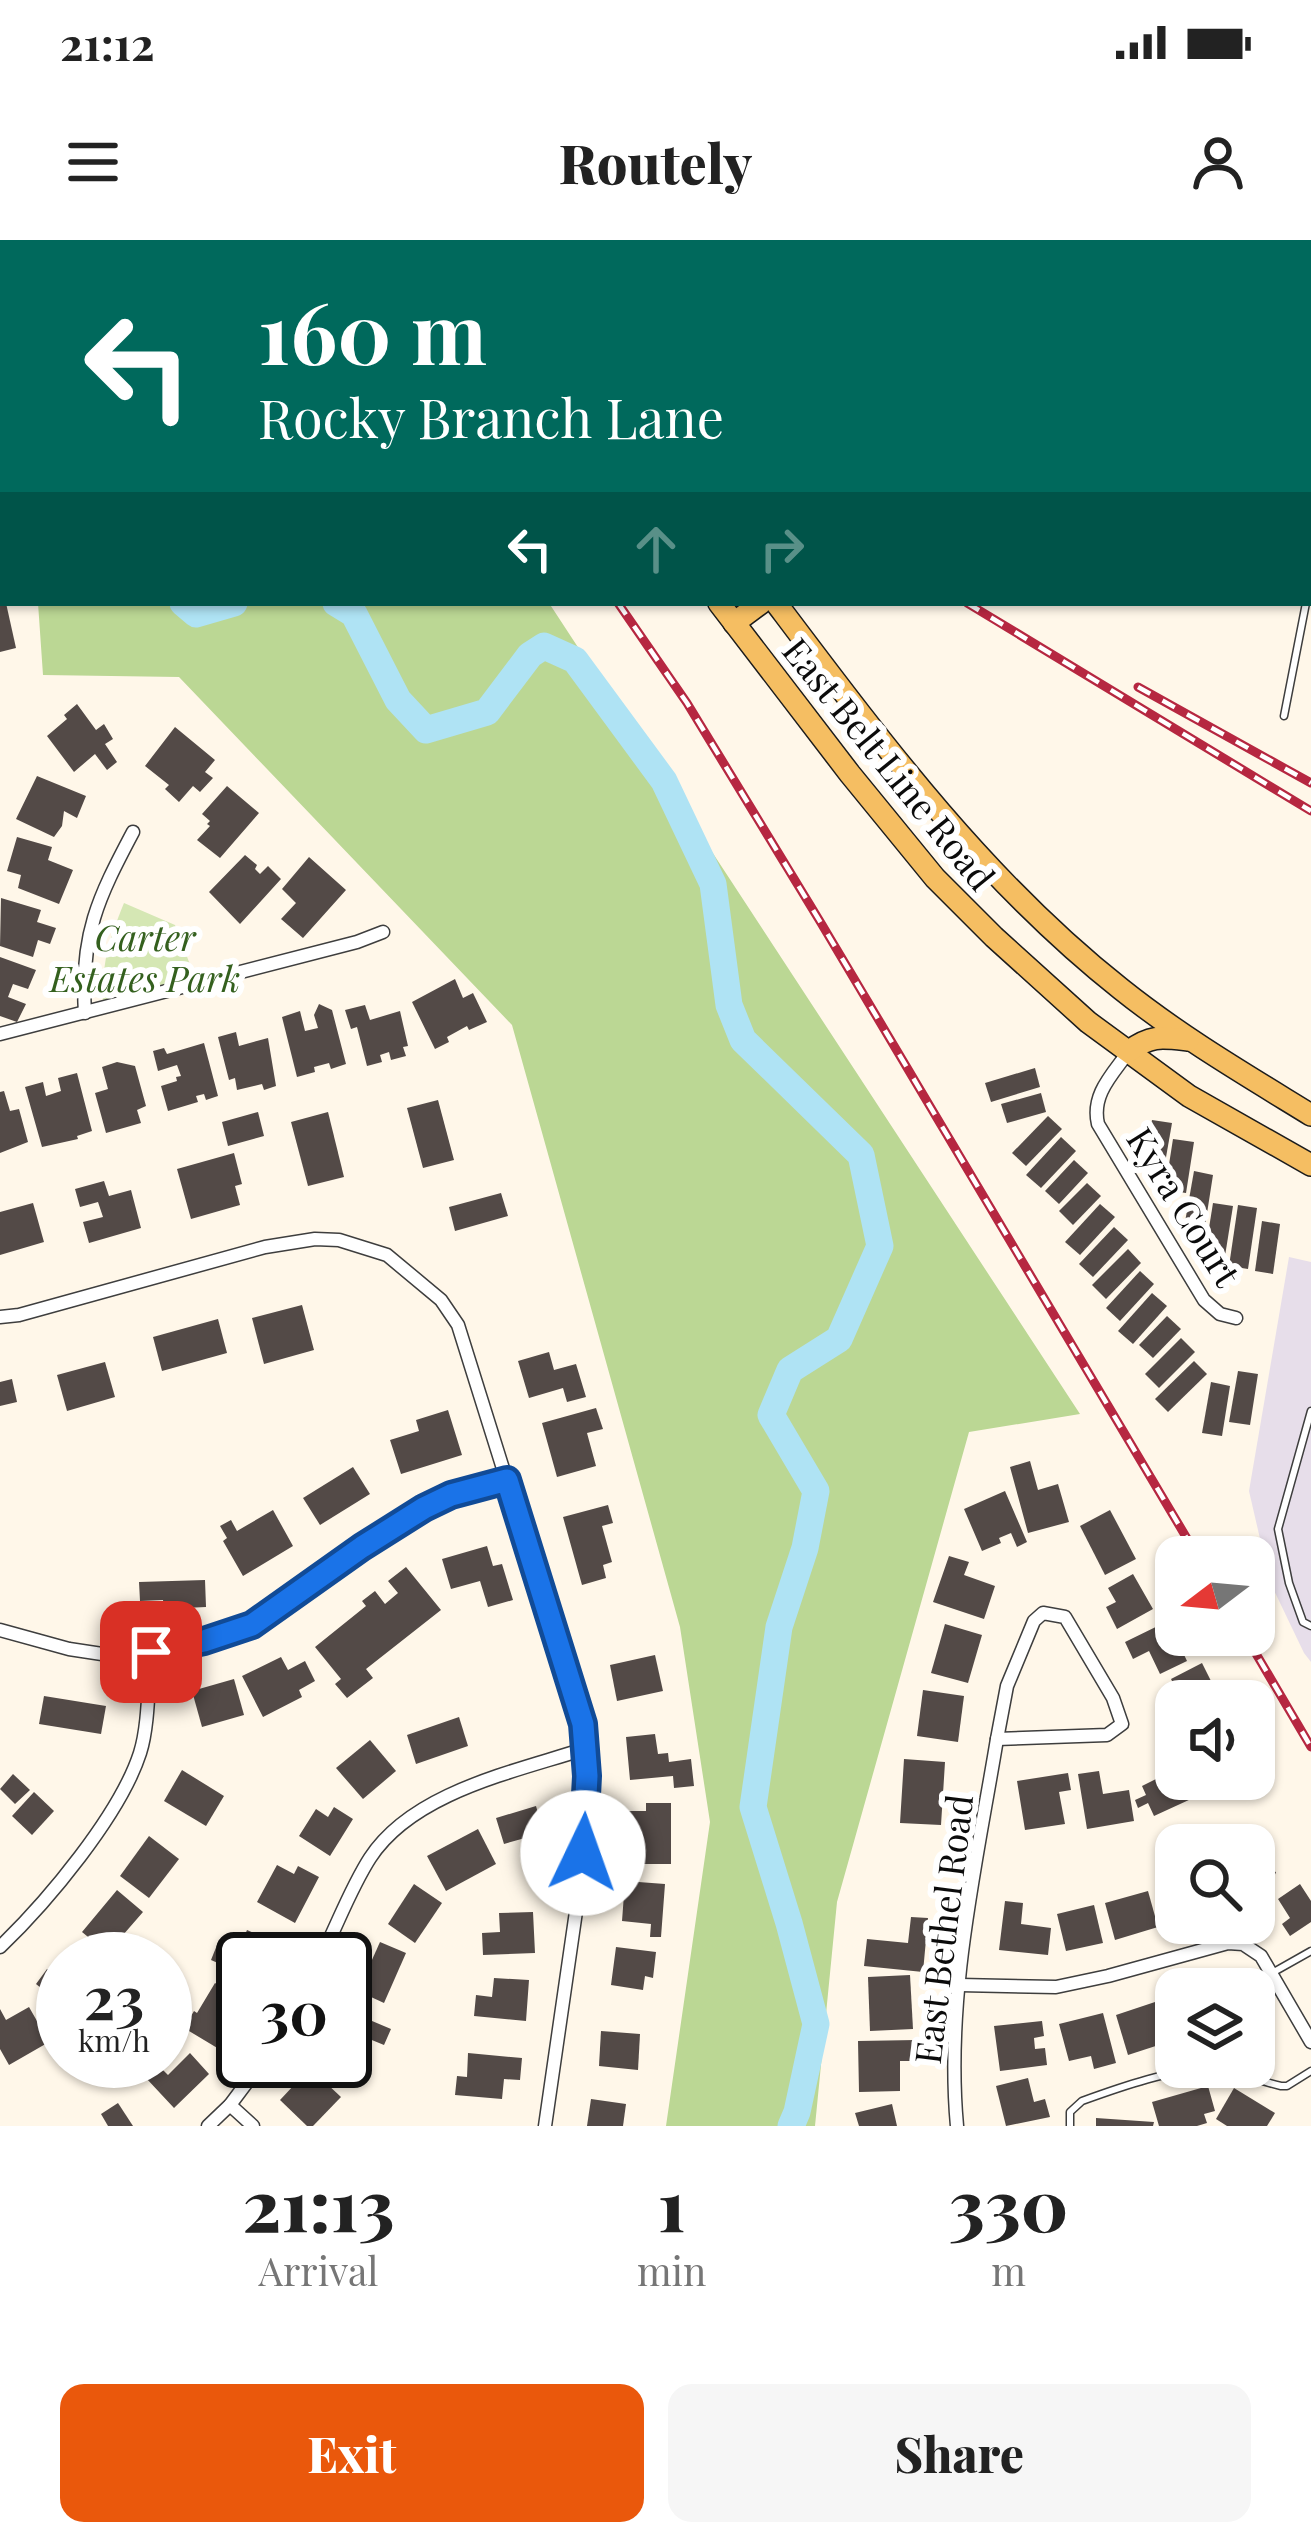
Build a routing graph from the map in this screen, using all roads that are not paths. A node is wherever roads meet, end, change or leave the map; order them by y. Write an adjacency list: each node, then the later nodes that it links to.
1 (721, 606): 5 (main road, East Belt Line Road)
2 (757, 606): 5 (main road)
3 (778, 606): 11 (main road, East Belt Line Road)
4 (1305, 606): 6 (lane)
5 (734, 623): 12 (main road, East Belt Line Road)
6 (1284, 716)
7 (133, 832): 9 (street)
8 (383, 932): 9 (street)
9 (85, 1012): 10 (street)
10 (0, 1034)
11 (1188, 1040): 12 (main road); 13 (main road, East Belt Line Road)
12 (1129, 1052): 14 (main road, East Belt Line Road); 16 (street, Kyra Court)
13 (1311, 1115)
14 (1311, 1165)
15 (0, 1317): 18 (street)
16 (1236, 1318)
17 (1311, 1411): 19 (lane)
18 (507, 1480): 21 (street); 23 (street)
19 (1311, 1626)
20 (0, 1630): 21 (street)
21 (151, 1652): 25 (street)
22 (997, 1739): 22 (street, East Bethel Road); 30 (street, East Bethel Road)
23 (584, 1749): 24 (street); 37 (street)
24 (333, 1932)
25 (0, 1947)
26 (1311, 1951): 28 (lane)
27 (1268, 1968): 30 (street)
28 (1275, 1972)
29 (1275, 1981): 31 (street)
30 (960, 1985): 38 (street, East Bethel Road)
31 (1311, 2042)
32 (1311, 2071): 39 (lane)
33 (243, 2088): 34 (street)
34 (230, 2105): 35 (street); 36 (street)
35 (208, 2126)
36 (253, 2126)
37 (545, 2126)
38 (957, 2126)
39 (1070, 2126)

